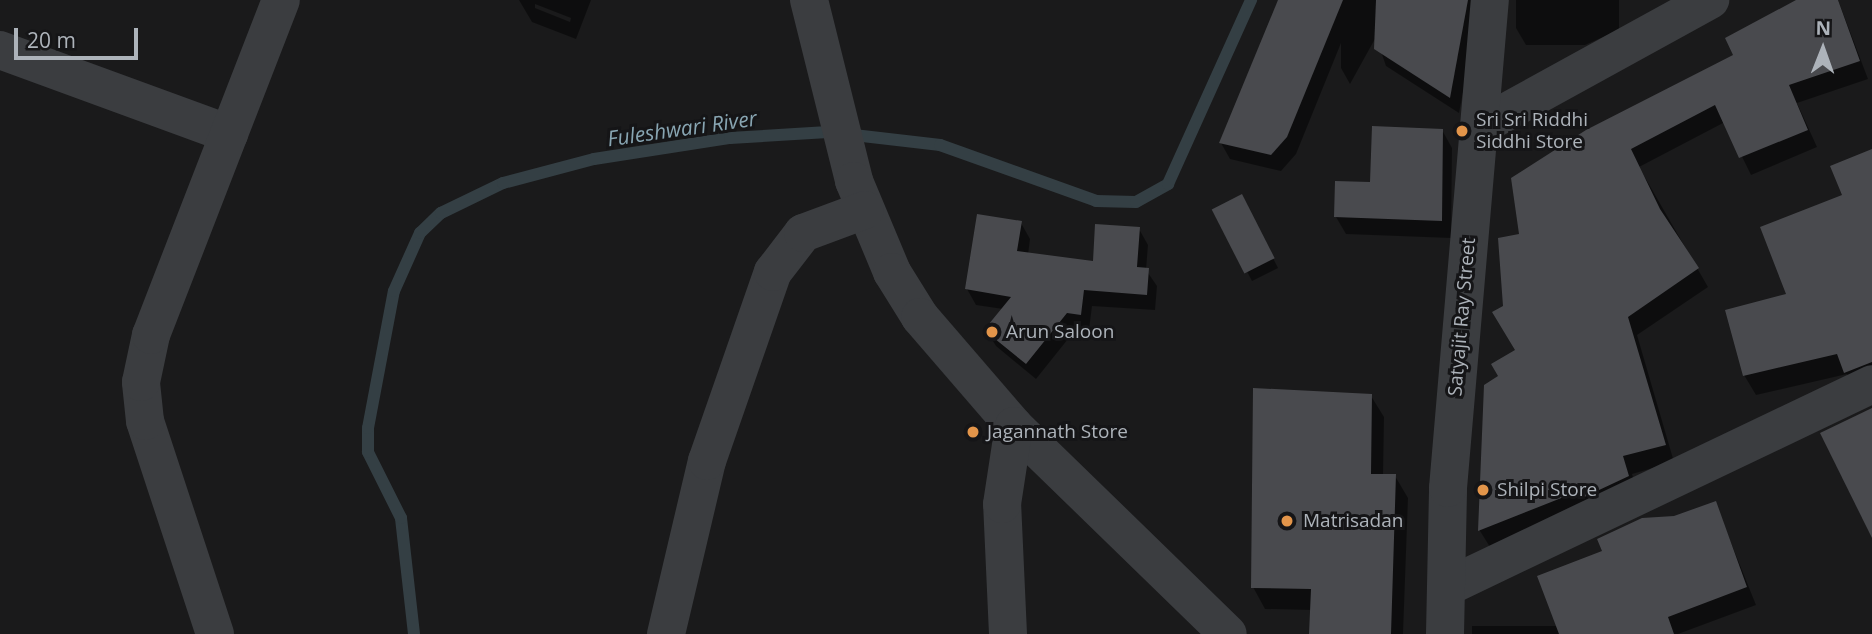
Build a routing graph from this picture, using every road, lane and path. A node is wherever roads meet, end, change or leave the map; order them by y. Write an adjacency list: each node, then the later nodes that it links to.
1 (281, 0): 7 (street)
2 (1490, 0): 6 (street, Satyajit Ray Street)
3 (1710, 0): 6 (street)
4 (812, 11): 8 (street)
5 (0, 50): 7 (street)
6 (1479, 127): 11 (street, Satyajit Ray Street)
7 (229, 134): 12 (street)
8 (860, 196): 10 (street); 13 (street)
9 (1872, 384): 11 (street)
10 (1014, 426): 14 (street); 15 (street)
11 (1447, 587): 16 (street, Satyajit Ray Street)
12 (215, 634)
13 (666, 634)
14 (1008, 634)
15 (1228, 634)
16 (1445, 634)

